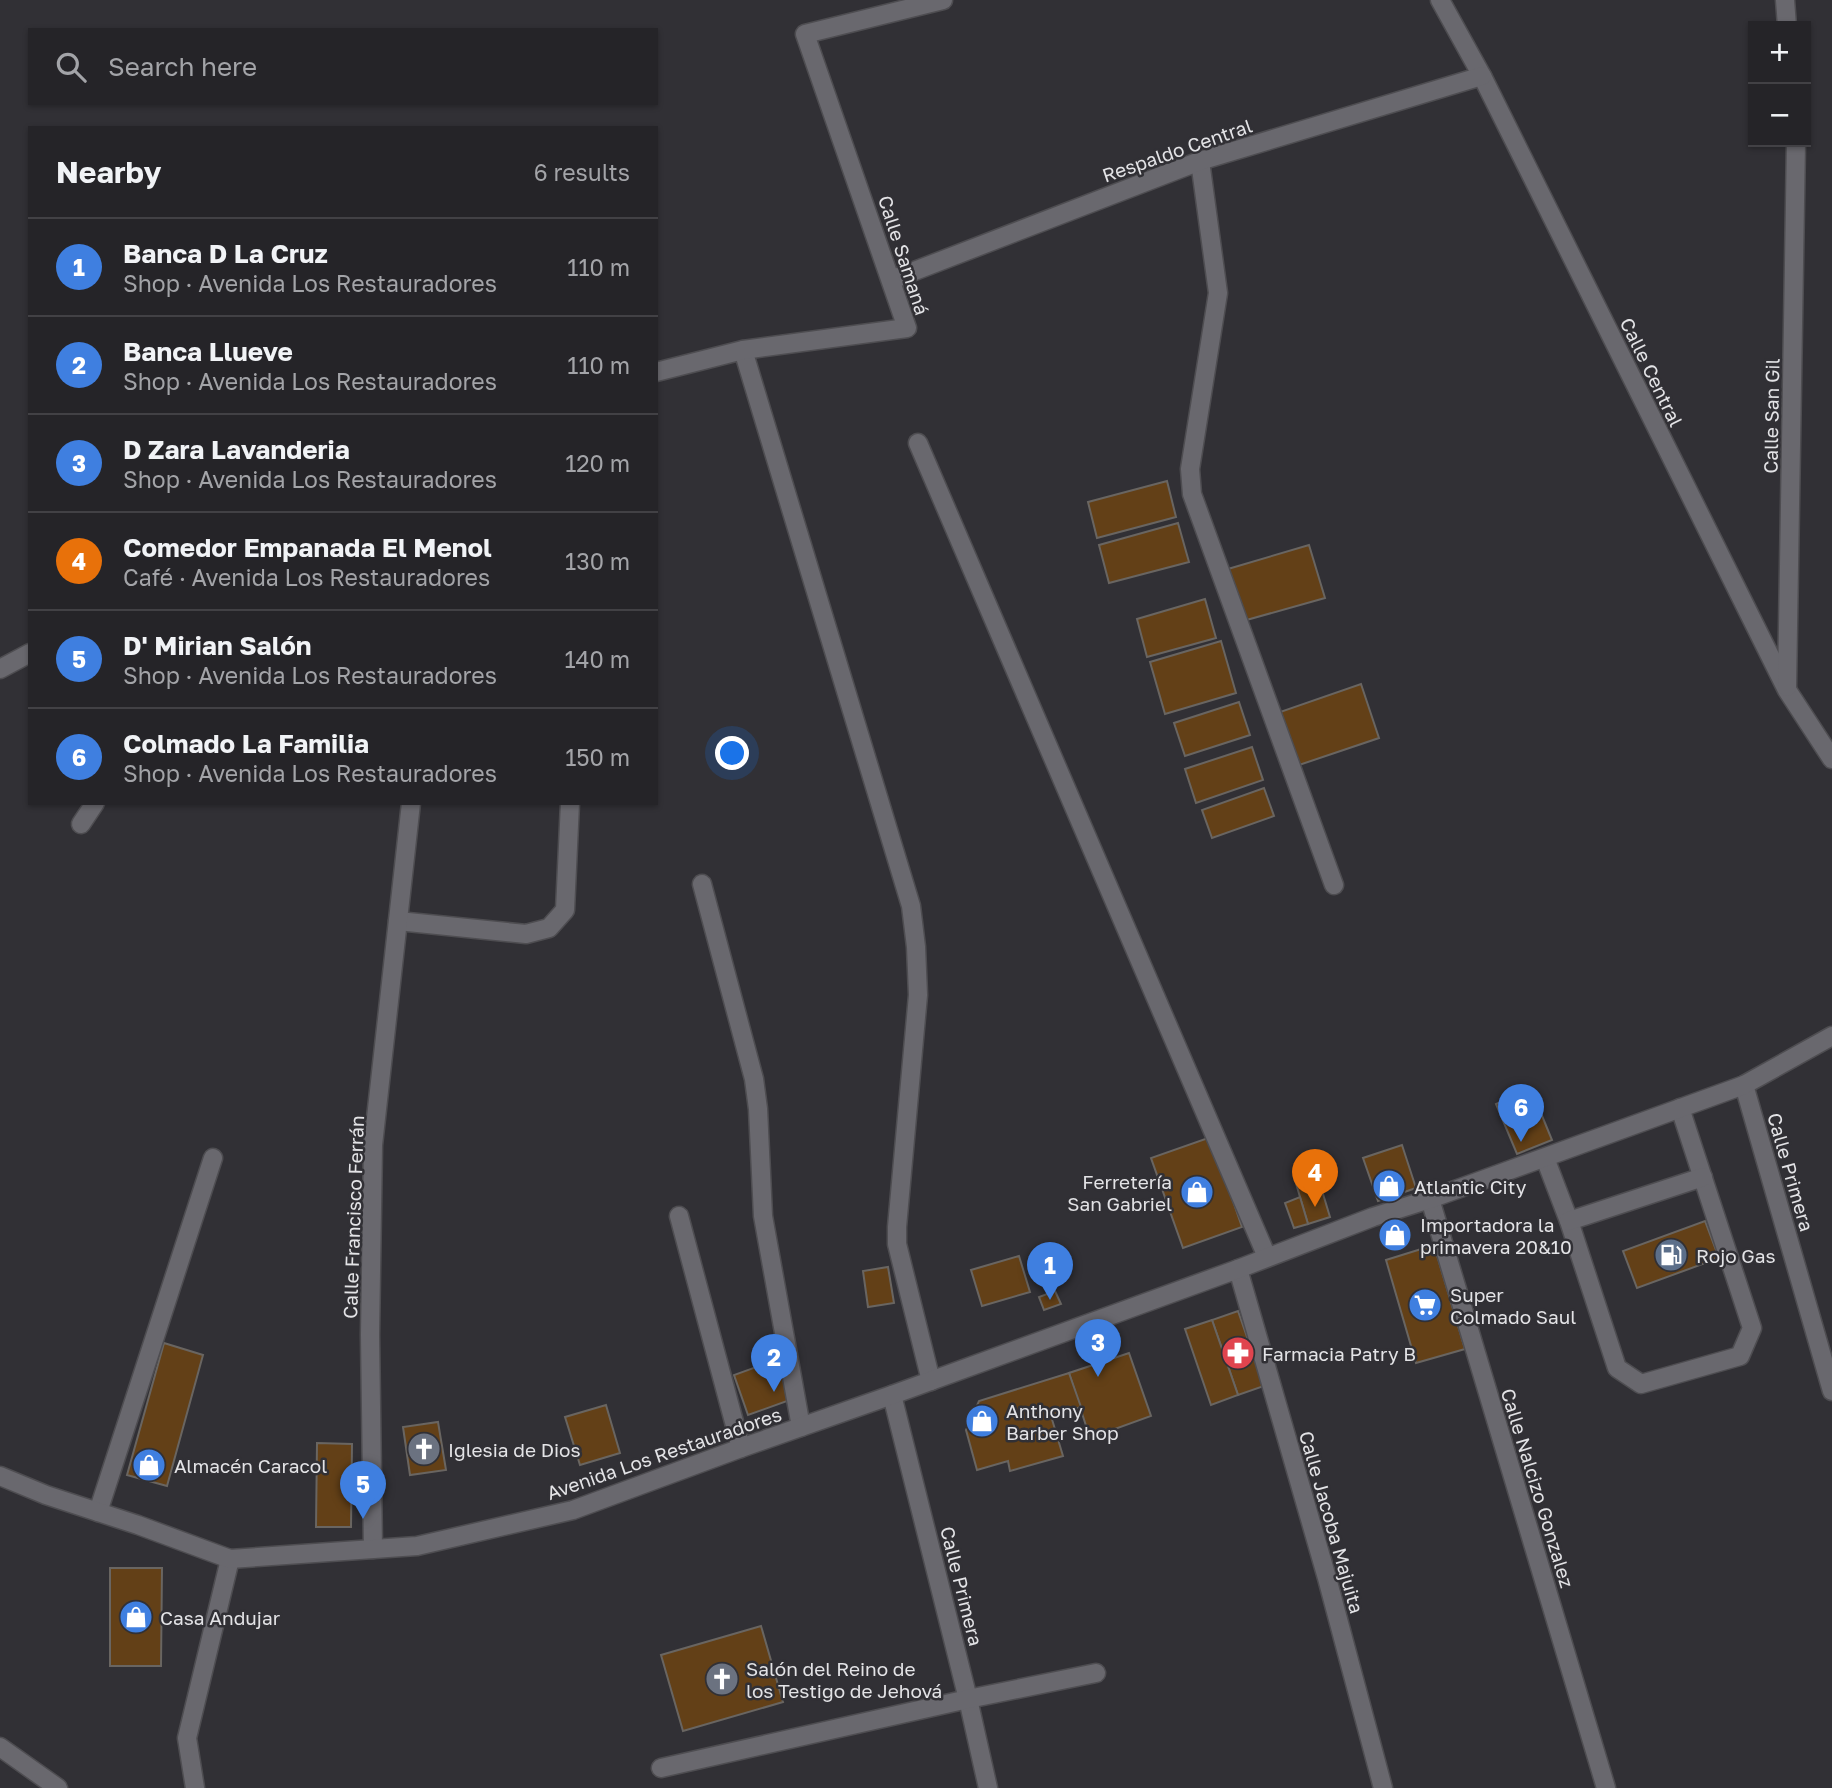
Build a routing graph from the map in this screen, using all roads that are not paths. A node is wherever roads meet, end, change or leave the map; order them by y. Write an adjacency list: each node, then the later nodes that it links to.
1 (943, 0): 8 (street, Calle Samaná)
2 (1440, 0): 5 (street, Calle Central)
3 (1785, 0): 4 (street)
4 (1787, 21)
5 (1482, 76): 7 (street, Respaldo Central); 14 (street, Calle Central)
6 (1796, 147): 14 (street, Calle San Gil)
7 (1200, 161): 8 (street, Respaldo Central); 21 (street)
8 (891, 280): 9 (street, Calle Samaná)
9 (743, 350): 10 (street, Calle Samaná); 35 (street)
10 (658, 371)
11 (918, 443): 32 (street)
12 (28, 654): 13 (street)
13 (0, 669)
14 (1787, 690): 15 (street, Calle Central)
15 (1832, 760)
16 (93, 805): 19 (street)
17 (411, 805): 22 (street, Calle Francisco Ferrán)
18 (570, 805): 22 (street)
19 (81, 824)
20 (702, 884): 38 (street)
21 (1334, 885)
22 (398, 921): 42 (street, Calle Francisco Ferrán)
23 (1832, 1036): 24 (street, Avenida Los Restauradores)
24 (1744, 1085): 25 (street, Avenida Los Restauradores); 34 (street, Calle Primera)
25 (1680, 1108): 27 (street, Avenida Los Restauradores); 28 (street)
26 (213, 1158): 41 (street)
27 (1545, 1158): 29 (street, Avenida Los Restauradores); 31 (street)
28 (1703, 1177): 31 (street); 31 (street)
29 (1430, 1199): 32 (street, Avenida Los Restauradores); 52 (street, Calle Nalcizo Gonzalez)
30 (679, 1216): 39 (street)
31 (1570, 1221)
32 (1267, 1257): 33 (street, Avenida Los Restauradores)
33 (1238, 1269): 35 (street, Avenida Los Restauradores); 51 (street, Calle Jacoba Majuita)
34 (1829, 1366): 36 (street, Calle Primera)
35 (932, 1381): 37 (street, Avenida Los Restauradores)
36 (1832, 1391)
37 (892, 1395): 38 (street, Avenida Los Restauradores); 45 (street, Calle Primera)
38 (802, 1427): 39 (street, Avenida Los Restauradores)
39 (741, 1448): 42 (street, Avenida Los Restauradores)
40 (0, 1476): 41 (street, Avenida Los Restauradores)
41 (98, 1512): 43 (street, Avenida Los Restauradores)
42 (373, 1549): 43 (street, Avenida Los Restauradores)
43 (230, 1559): 49 (street)
44 (1096, 1673): 45 (street)
45 (968, 1699): 47 (street); 50 (street, Calle Primera)
46 (0, 1747): 48 (street)
47 (662, 1768)
48 (58, 1788)
49 (195, 1788)
50 (988, 1788)
51 (1383, 1788)
52 (1606, 1788)

